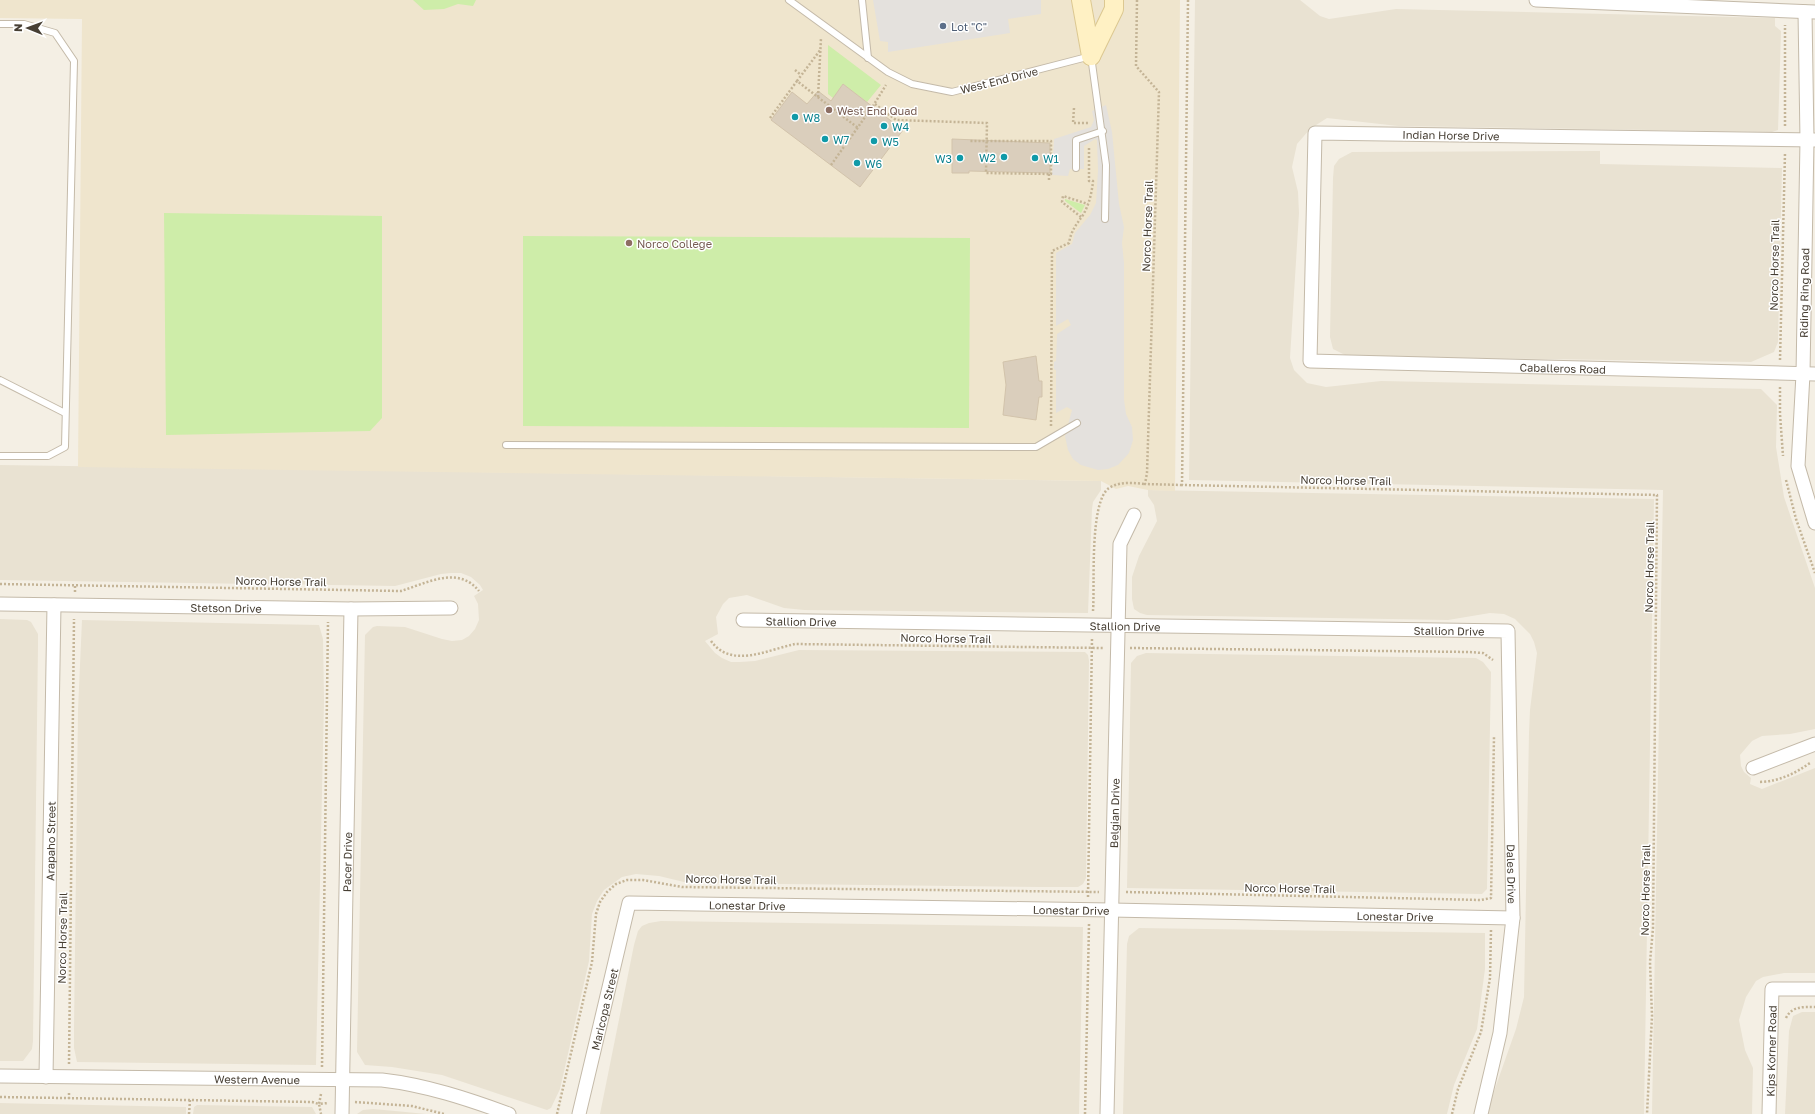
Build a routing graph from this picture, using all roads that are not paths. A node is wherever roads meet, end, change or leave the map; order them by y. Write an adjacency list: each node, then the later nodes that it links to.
1 (789, 0): 9 (lane, West End Drive)
2 (862, 0): 9 (lane)
3 (1081, 0): 8 (street)
4 (1114, 0): 8 (street)
5 (1536, 0): 6 (street)
6 (1810, 12): 11 (street, Riding Ring Road)
7 (0, 24): 17 (lane)
8 (1091, 56): 9 (lane, West End Drive); 10 (lane)
9 (868, 58)
10 (1103, 131): 12 (lane); 13 (lane)
11 (1811, 140): 14 (street, Indian Horse Drive); 15 (street, Riding Ring Road)
12 (1076, 168)
13 (1106, 219)
14 (1310, 361): 15 (street, Caballeros Road)
15 (1809, 374): 22 (street, Riding Ring Road)
16 (0, 380): 17 (lane)
17 (66, 412): 20 (lane)
18 (1077, 423): 19 (lane)
19 (506, 445)
20 (0, 456)
21 (1134, 515): 28 (street, Belgian Drive)
22 (1815, 523)
23 (0, 604): 24 (street, Stetson Drive)
24 (54, 605): 26 (street, Stetson Drive); 37 (street, Arapaho Street)
25 (451, 608): 26 (street, Stetson Drive)
26 (351, 609): 38 (street, Pacer Drive)
27 (743, 620): 28 (street, Stallion Drive)
28 (1118, 624): 29 (street, Stallion Drive); 33 (street, Belgian Drive)
29 (1508, 631): 34 (street, Dales Drive)
30 (1815, 744): 31 (street)
31 (1753, 768)
32 (629, 903): 33 (street, Lonestar Drive); 41 (street, Maricopa Street)
33 (1111, 910): 34 (street, Lonestar Drive); 42 (street, Belgian Drive)
34 (1513, 918): 43 (street, Dales Drive)
35 (1815, 989): 44 (street, Kips Korner Road)
36 (0, 1076): 37 (street, Western Avenue)
37 (46, 1076): 38 (street, Western Avenue)
38 (342, 1081): 39 (street, Pacer Drive); 40 (street, Western Avenue)
39 (342, 1114)
40 (509, 1114)
41 (579, 1114)
42 (1107, 1114)
43 (1481, 1114)
44 (1769, 1114)

